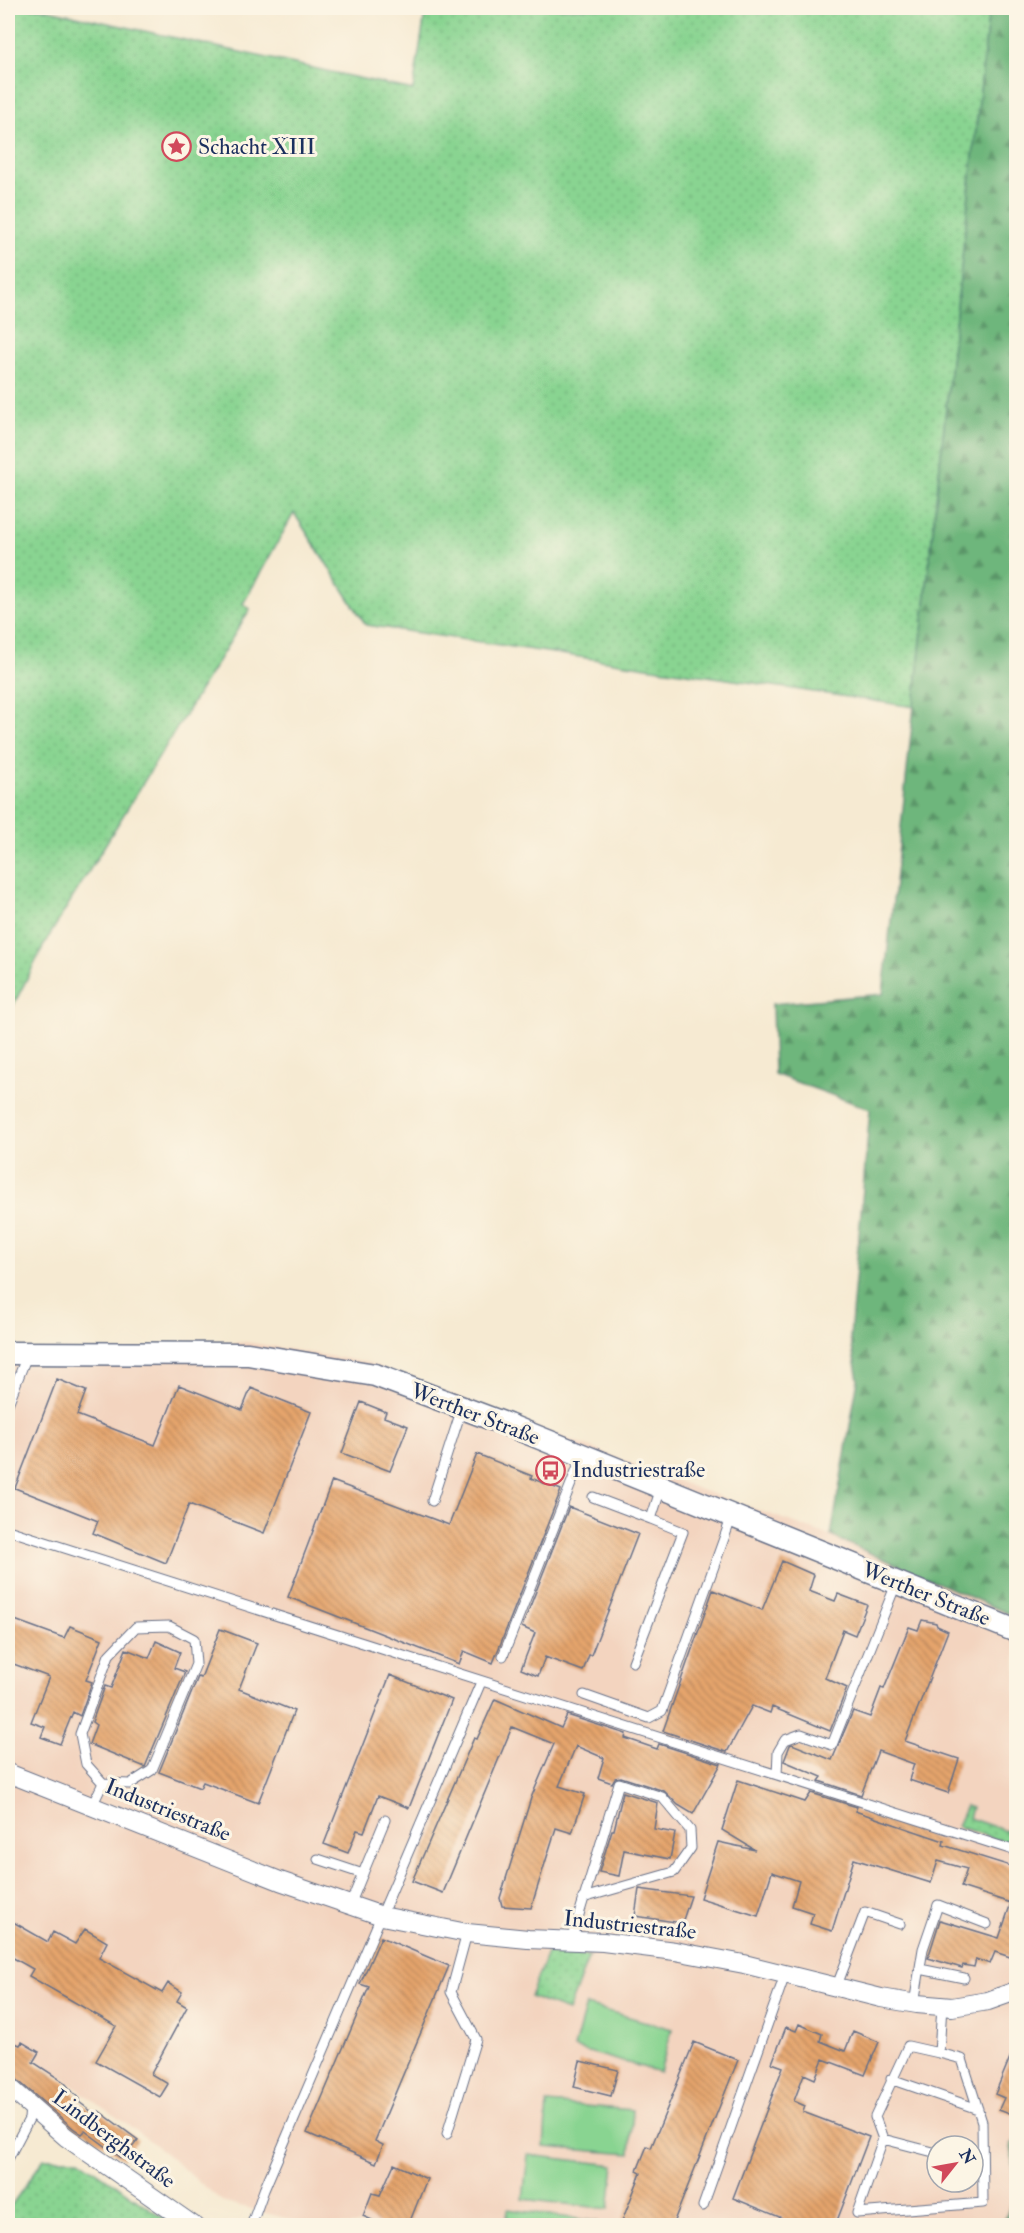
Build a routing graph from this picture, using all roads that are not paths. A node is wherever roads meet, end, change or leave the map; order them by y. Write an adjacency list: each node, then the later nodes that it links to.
1 (18, 1353): 2 (lane); 3 (street, Werther Straße)
2 (8, 1404)
3 (462, 1408): 4 (street, Werther Straße); 7 (lane)
4 (582, 1456): 5 (street, Werther Straße); 13 (lane)
5 (661, 1488): 8 (street, Werther Straße); 9 (lane)
6 (593, 1497): 9 (lane)
7 (432, 1501)
8 (732, 1516): 11 (street, Werther Straße); 16 (lane)
9 (651, 1519): 14 (lane)
10 (8, 1530): 15 (lane)
11 (897, 1582): 12 (street, Werther Straße); 18 (lane)
12 (1017, 1631)
13 (503, 1656)
14 (633, 1662)
15 (482, 1682): 18 (lane); 27 (lane)
16 (584, 1695)
17 (8, 1773): 20 (street, Industriestraße)
18 (777, 1775): 22 (lane)
19 (104, 1783): 19 (lane); 20 (lane)
20 (92, 1806): 26 (street, Industriestraße)
21 (385, 1820): 24 (lane)
22 (1017, 1851)
23 (318, 1859): 24 (lane)
24 (363, 1874): 26 (lane)
25 (583, 1898): 25 (lane); 31 (lane)
26 (350, 1905): 27 (street, Industriestraße)
27 (382, 1916): 30 (street, Industriestraße); 52 (lane)
28 (900, 1924): 35 (lane)
29 (987, 1924): 32 (lane)
30 (467, 1933): 31 (street, Industriestraße); 44 (lane)
31 (570, 1941): 33 (street, Industriestraße)
32 (920, 1969): 34 (lane); 37 (lane)
33 (784, 1975): 35 (street, Industriestraße); 50 (lane)
34 (963, 1978)
35 (836, 1988): 37 (street, Industriestraße)
36 (1017, 1991): 38 (street, Industriestraße)
37 (914, 2004): 38 (street, Industriestraße)
38 (942, 2006): 39 (lane)
39 (939, 2053): 40 (lane); 43 (lane)
40 (891, 2079): 43 (lane); 46 (lane)
41 (8, 2086): 42 (street, Lindberghstraße)
42 (30, 2106): 48 (lane); 51 (street, Lindberghstraße)
43 (978, 2109): 45 (lane)
44 (447, 2134)
45 (981, 2134)
46 (883, 2139): 47 (lane); 49 (lane)
47 (925, 2150)
48 (8, 2159)
49 (982, 2194)
50 (703, 2206)
51 (194, 2226)
52 (251, 2226)

